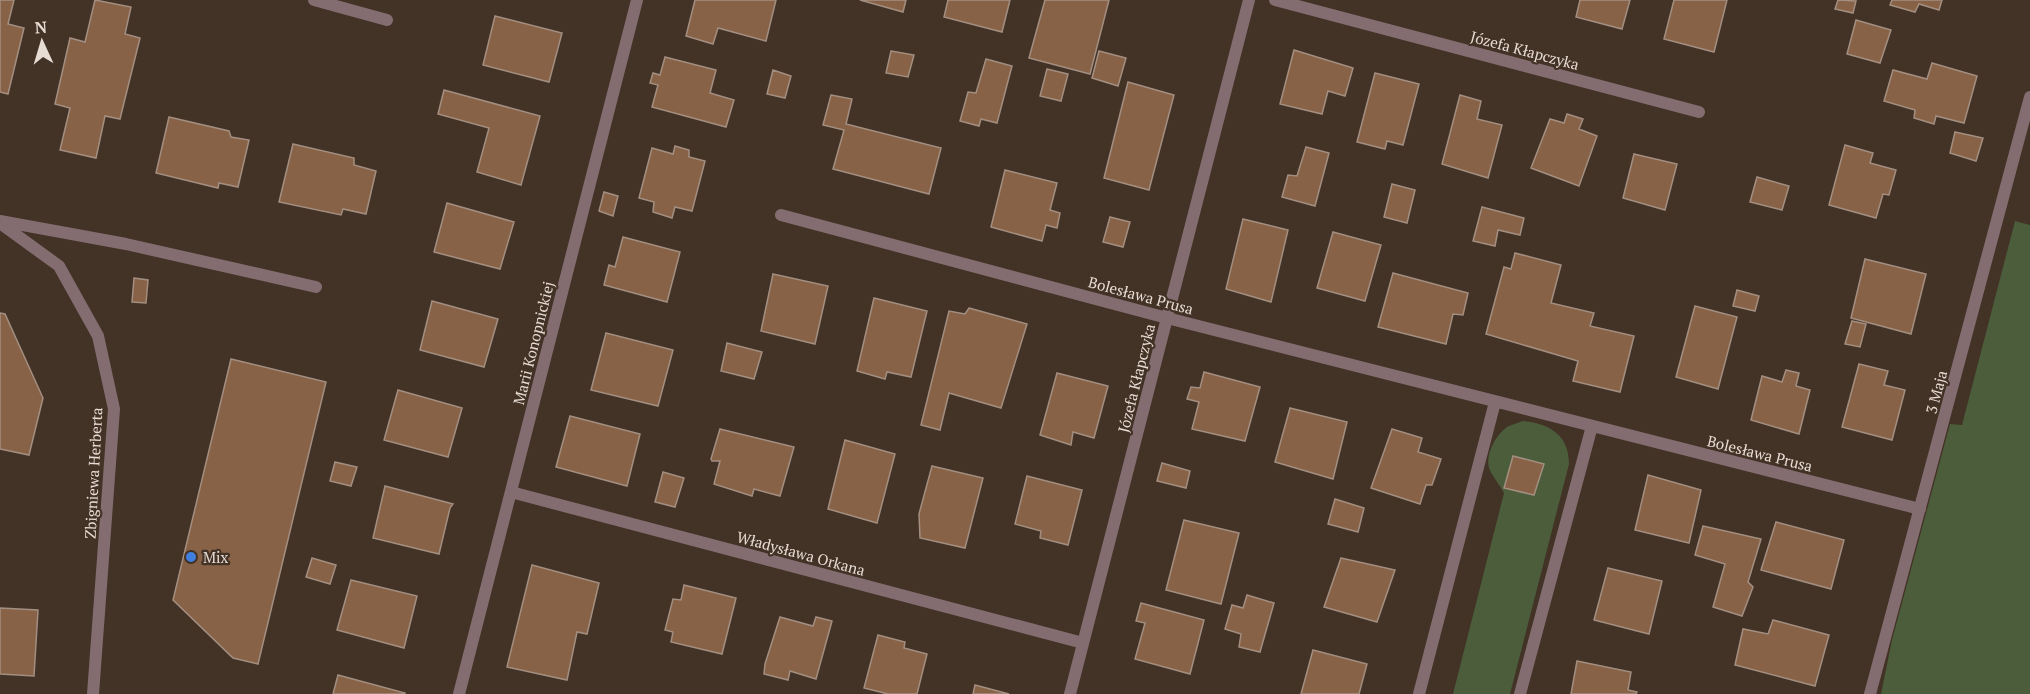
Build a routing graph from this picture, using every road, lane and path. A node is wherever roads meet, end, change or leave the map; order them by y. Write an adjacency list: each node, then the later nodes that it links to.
1 (314, 0): 5 (street)
2 (637, 0): 14 (street, Marii Konopnickiej)
3 (1249, 0): 11 (street, Józefa Kłapczyka)
4 (1275, 0): 7 (street, Józefa Kłapczyka)
5 (387, 20)
6 (2030, 97): 15 (street, 3 Maja)
7 (1699, 112)
8 (781, 215): 11 (street, Bolesława Prusa)
9 (0, 222): 10 (street, Zbigniewa Herberta); 17 (street, Zbigniewa Herberta)
10 (316, 287)
11 (1167, 318): 12 (street, Bolesława Prusa); 16 (street, Józefa Kłapczyka)
12 (1495, 402): 13 (street, Bolesława Prusa); 20 (street)
13 (1592, 426): 15 (street, Bolesława Prusa); 21 (street)
14 (510, 492): 16 (street, Władysława Orkana); 18 (street, Marii Konopnickiej)
15 (1920, 509): 22 (street, 3 Maja)
16 (1083, 643): 19 (street, Józefa Kłapczyka)
17 (93, 694)
18 (459, 694)
19 (1070, 694)
20 (1419, 694)
21 (1520, 694)
22 (1870, 694)

